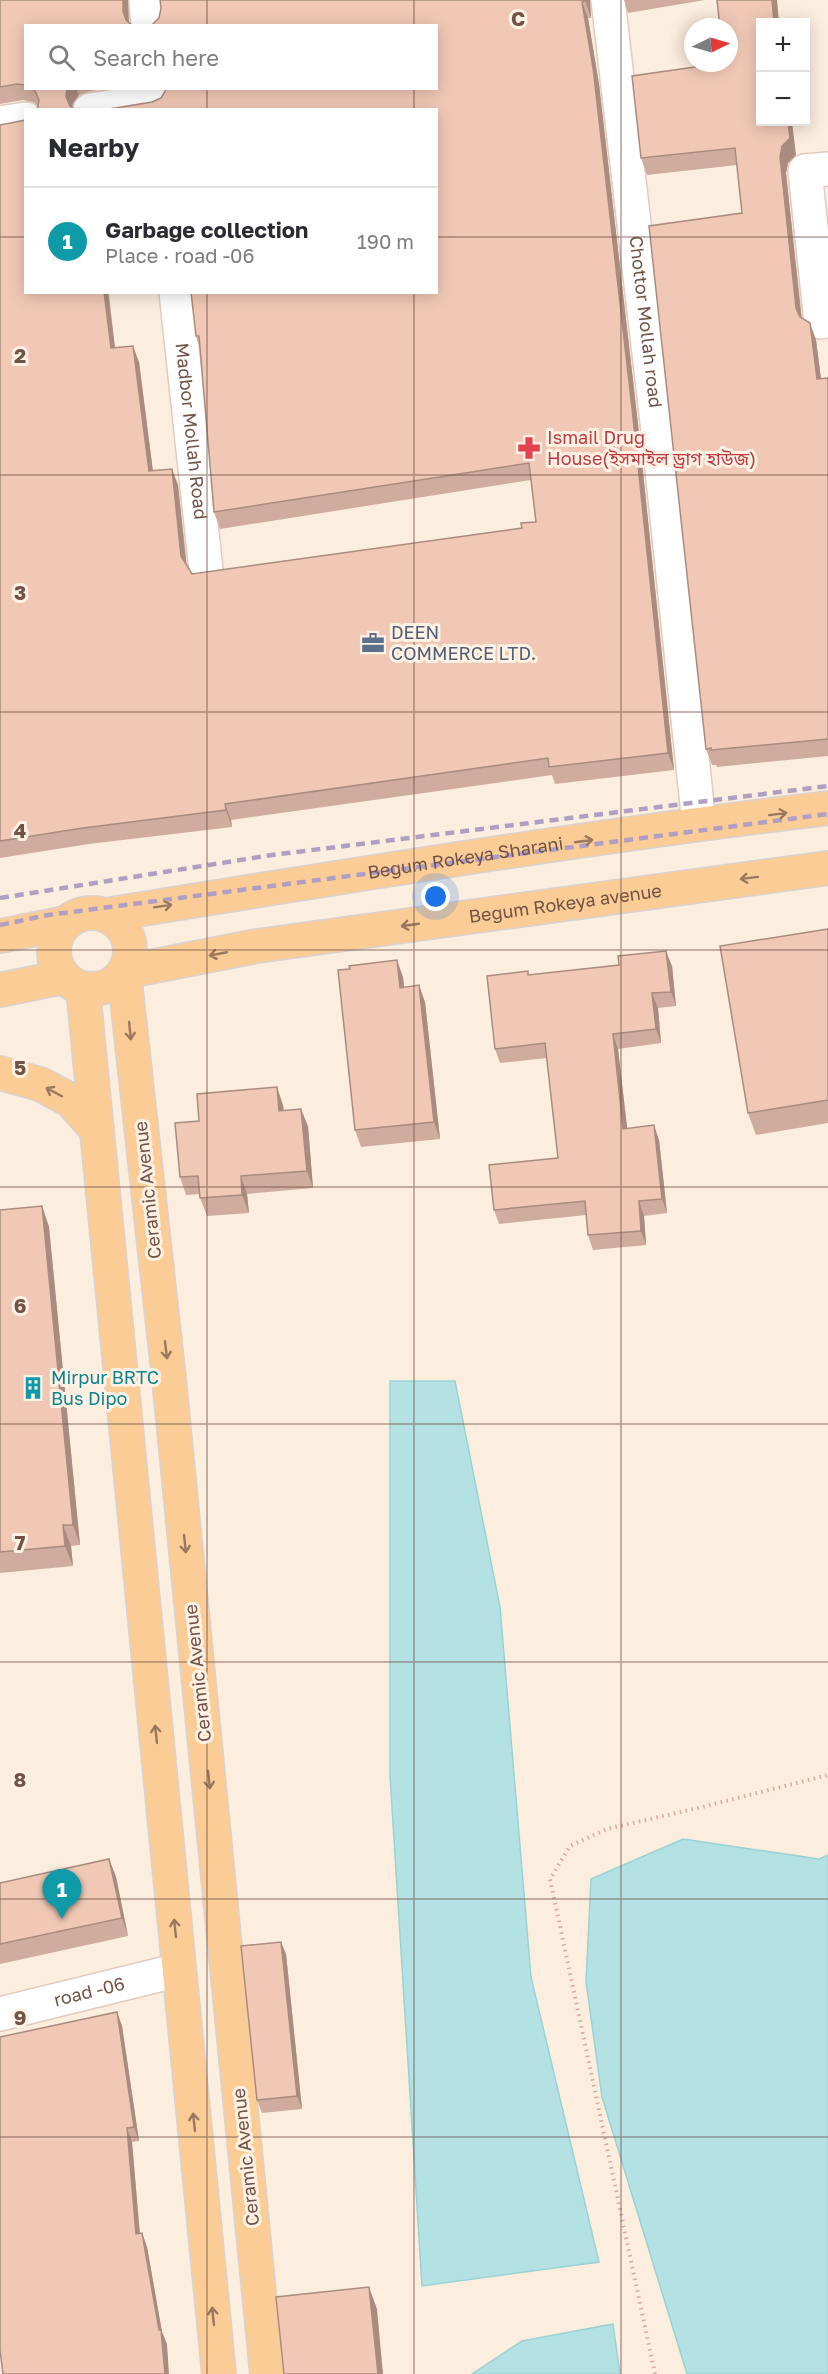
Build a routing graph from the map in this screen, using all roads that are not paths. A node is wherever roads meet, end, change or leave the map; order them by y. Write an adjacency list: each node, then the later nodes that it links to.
1 (146, 0): 3 (street)
2 (608, 0): 13 (street, Chottor Mollah road)
3 (148, 24)
4 (155, 99): 5 (street)
5 (102, 108)
6 (24, 119): 7 (street)
7 (0, 123)
8 (828, 169): 10 (street)
9 (176, 294): 11 (street, Madbor Mollah Road)
10 (821, 321)
11 (206, 570)
12 (828, 808): 13 (main road, Begum Rokeya Sharani, one-way to 12)
13 (699, 824): 15 (main road, Begum Rokeya Sharani, one-way to 13)
14 (828, 868): 18 (main road, Begum Rokeya avenue, one-way to 18)
15 (106, 915): 16 (main road); 18 (main road)
16 (66, 922): 17 (main road); 19 (main road)
17 (0, 936)
18 (124, 972): 19 (main road); 23 (main road, Ceramic Avenue, one-way to 23)
19 (73, 983): 20 (main road); 22 (main road)
20 (0, 990)
21 (0, 1073): 22 (main road, one-way to 21)
22 (97, 1130): 24 (main road)
23 (161, 1313): 24 (main road); 28 (main road, Ceramic Avenue, one-way to 28)
24 (115, 1319): 25 (main road, one-way to 24)
25 (179, 1970): 26 (street, road -06); 27 (main road, one-way to 25)
26 (0, 2014)
27 (219, 2374)
28 (267, 2374)

